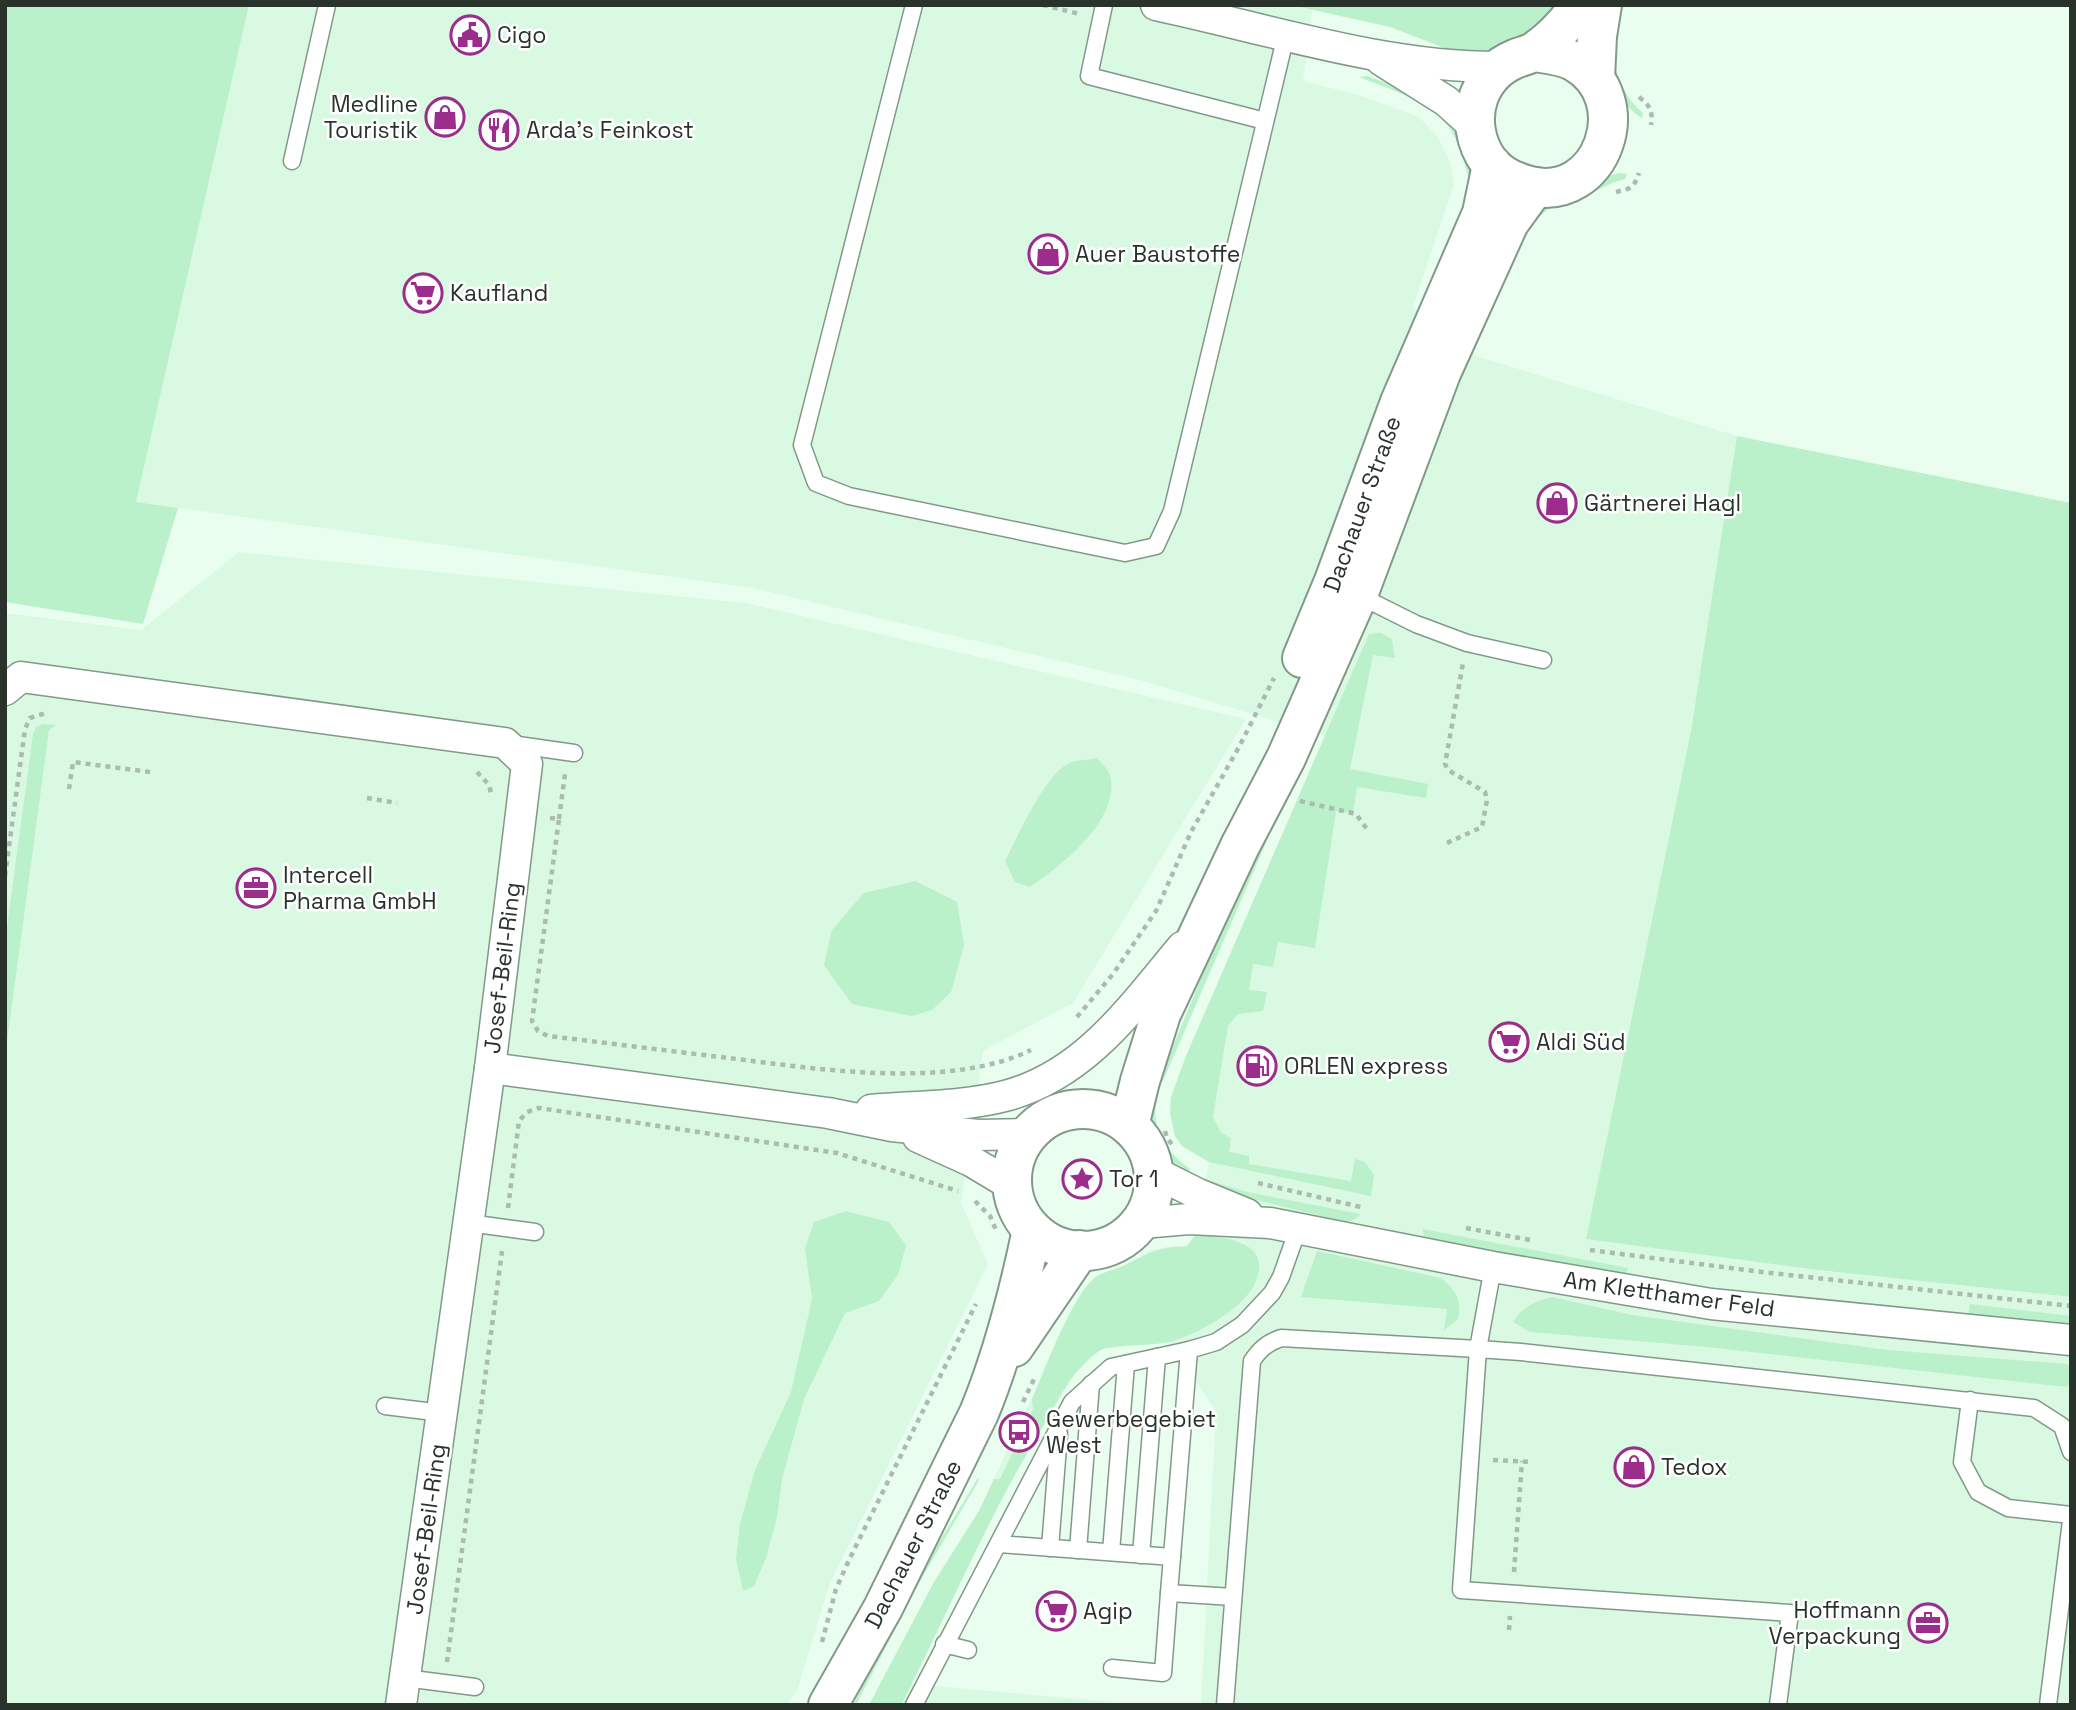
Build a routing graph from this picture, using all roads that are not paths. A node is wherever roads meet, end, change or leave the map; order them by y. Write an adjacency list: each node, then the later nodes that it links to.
1 (327, 5): 14 (lane)
2 (914, 5): 12 (lane)
3 (1580, 5): 8 (street)
4 (1602, 5): 11 (street)
5 (1169, 7): 7 (street)
6 (1102, 12): 12 (lane)
7 (1286, 35): 9 (street); 12 (lane)
8 (1534, 52): 10 (street); 11 (street)
9 (1372, 55): 10 (street); 13 (street)
10 (1498, 68): 13 (street)
11 (1595, 79): 16 (street)
12 (1265, 121)
13 (1475, 127): 15 (street)
14 (292, 161)
15 (1492, 165): 16 (street); 17 (street, Dachauer Straße)
16 (1535, 187): 17 (street, Dachauer Straße)
17 (1346, 588): 18 (lane); 22 (street, Dachauer Straße)
18 (1543, 660)
19 (5, 690): 20 (street)
20 (505, 743): 21 (lane); 24 (street, Josef-Beil-Ring)
21 (571, 752)
22 (1207, 918): 23 (street, Dachauer Straße); 26 (street)
23 (1161, 1014): 25 (street, Dachauer Straße); 28 (street, Dachauer Straße)
24 (490, 1068): 26 (street); 32 (street, Josef-Beil-Ring)
25 (1090, 1109): 28 (street); 29 (street)
26 (828, 1113): 27 (street)
27 (892, 1126): 29 (street); 31 (street)
28 (1146, 1126): 30 (street)
29 (1028, 1134): 31 (street)
30 (1167, 1164): 33 (street, Am Kletthamer Feld); 36 (street)
31 (1011, 1185): 35 (street)
32 (469, 1223): 34 (lane); 50 (street, Josef-Beil-Ring)
33 (1284, 1226): 36 (street, Am Kletthamer Feld); 38 (street, Am Kletthamer Feld); 39 (lane)
34 (535, 1232)
35 (1014, 1234): 37 (street); 46 (street, Dachauer Straße)
36 (1142, 1235): 37 (street)
37 (1090, 1259): 46 (street, Dachauer Straße)
38 (1493, 1267): 40 (street, Am Kletthamer Feld); 41 (lane)
39 (1242, 1325): 42 (lane); 43 (lane)
40 (2071, 1340)
41 (1478, 1349): 43 (lane); 48 (lane); 71 (lane)
42 (1189, 1350): 44 (lane); 60 (lane)
43 (1260, 1350): 62 (lane)
44 (1157, 1357): 45 (lane); 59 (lane)
45 (1126, 1364): 47 (lane); 58 (lane)
46 (992, 1381): 68 (street, Dachauer Straße)
47 (1091, 1384): 51 (lane); 57 (lane)
48 (1970, 1400): 52 (lane); 53 (lane)
49 (385, 1406): 50 (lane)
50 (442, 1413): 67 (street, Josef-Beil-Ring)
51 (1060, 1425): 55 (lane); 56 (lane)
52 (2071, 1452)
53 (2071, 1515)
54 (2071, 1521): 72 (lane)
55 (999, 1544): 56 (lane); 63 (lane)
56 (1049, 1548): 57 (lane)
57 (1078, 1550): 58 (lane)
58 (1111, 1552): 59 (lane)
59 (1141, 1555): 60 (lane)
60 (1172, 1557): 61 (lane)
61 (1170, 1593): 62 (lane); 65 (lane)
62 (1233, 1597): 70 (lane)
63 (944, 1644): 64 (lane); 69 (lane)
64 (968, 1650)
65 (1112, 1668)
66 (475, 1687): 67 (lane)
67 (403, 1691)
68 (828, 1705)
69 (914, 1705)
70 (1225, 1705)
71 (1778, 1705)
72 (2048, 1705)

